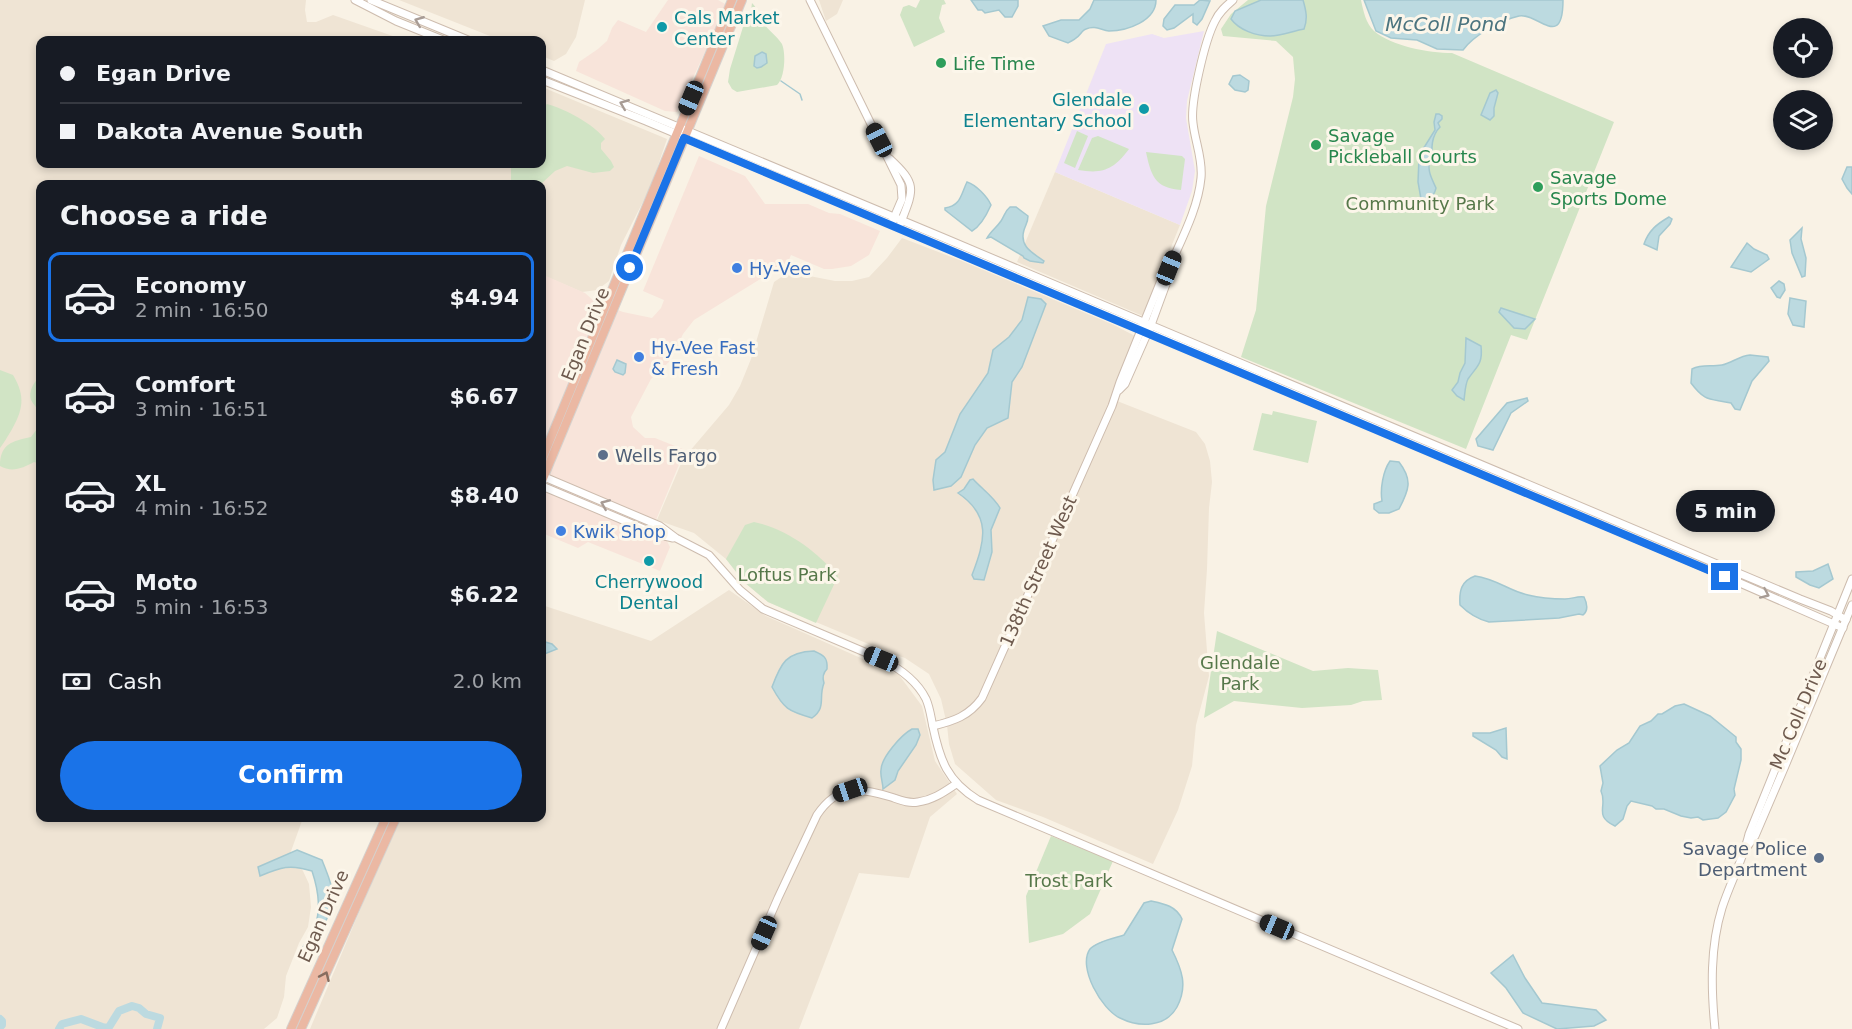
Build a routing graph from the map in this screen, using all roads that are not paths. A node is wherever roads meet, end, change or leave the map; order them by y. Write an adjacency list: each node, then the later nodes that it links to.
1 (355, 0): 7 (main road)
2 (371, 0): 8 (main road, one-way to 2)
3 (732, 0): 11 (highway, Egan Drive)
4 (742, 0): 11 (highway, Egan Drive)
5 (810, 0): 12 (main road)
6 (1233, 0): 15 (main road, 138th Street West)
7 (433, 36)
8 (458, 36)
9 (546, 72): 11 (main road, one-way to 9)
10 (546, 81): 11 (main road)
11 (681, 132): 12 (main road); 13 (main road); 14 (highway, Egan Drive)
12 (898, 218): 13 (main road); 15 (main road)
13 (895, 226): 15 (main road)
14 (611, 301): 16 (highway, Egan Drive); 17 (highway, Egan Drive)
15 (1146, 327): 21 (main road); 23 (main road, one-way to 23); 25 (main road, 138th Street West)
16 (546, 450)
17 (546, 470)
18 (546, 482): 25 (main road)
19 (1852, 579): 21 (main road, Mc Coll Drive)
20 (1852, 605): 22 (main road, Mc Coll Drive)
21 (1838, 615): 22 (main road); 23 (main road, Mc Coll Drive)
22 (1846, 620): 24 (main road, Mc Coll Drive)
23 (1834, 624): 24 (main road); 29 (main road, Mc Coll Drive)
24 (1843, 628): 29 (main road, Mc Coll Drive)
25 (933, 726): 26 (main road)
26 (956, 784): 32 (main road); 33 (main road)
27 (384, 822): 30 (highway, Egan Drive)
28 (394, 822): 31 (highway, Egan Drive, one-way to 28)
29 (1745, 849): 34 (main road, Mc Coll Drive)
30 (291, 1029)
31 (301, 1029)
32 (721, 1029)
33 (1518, 1029)
34 (1715, 1029)

